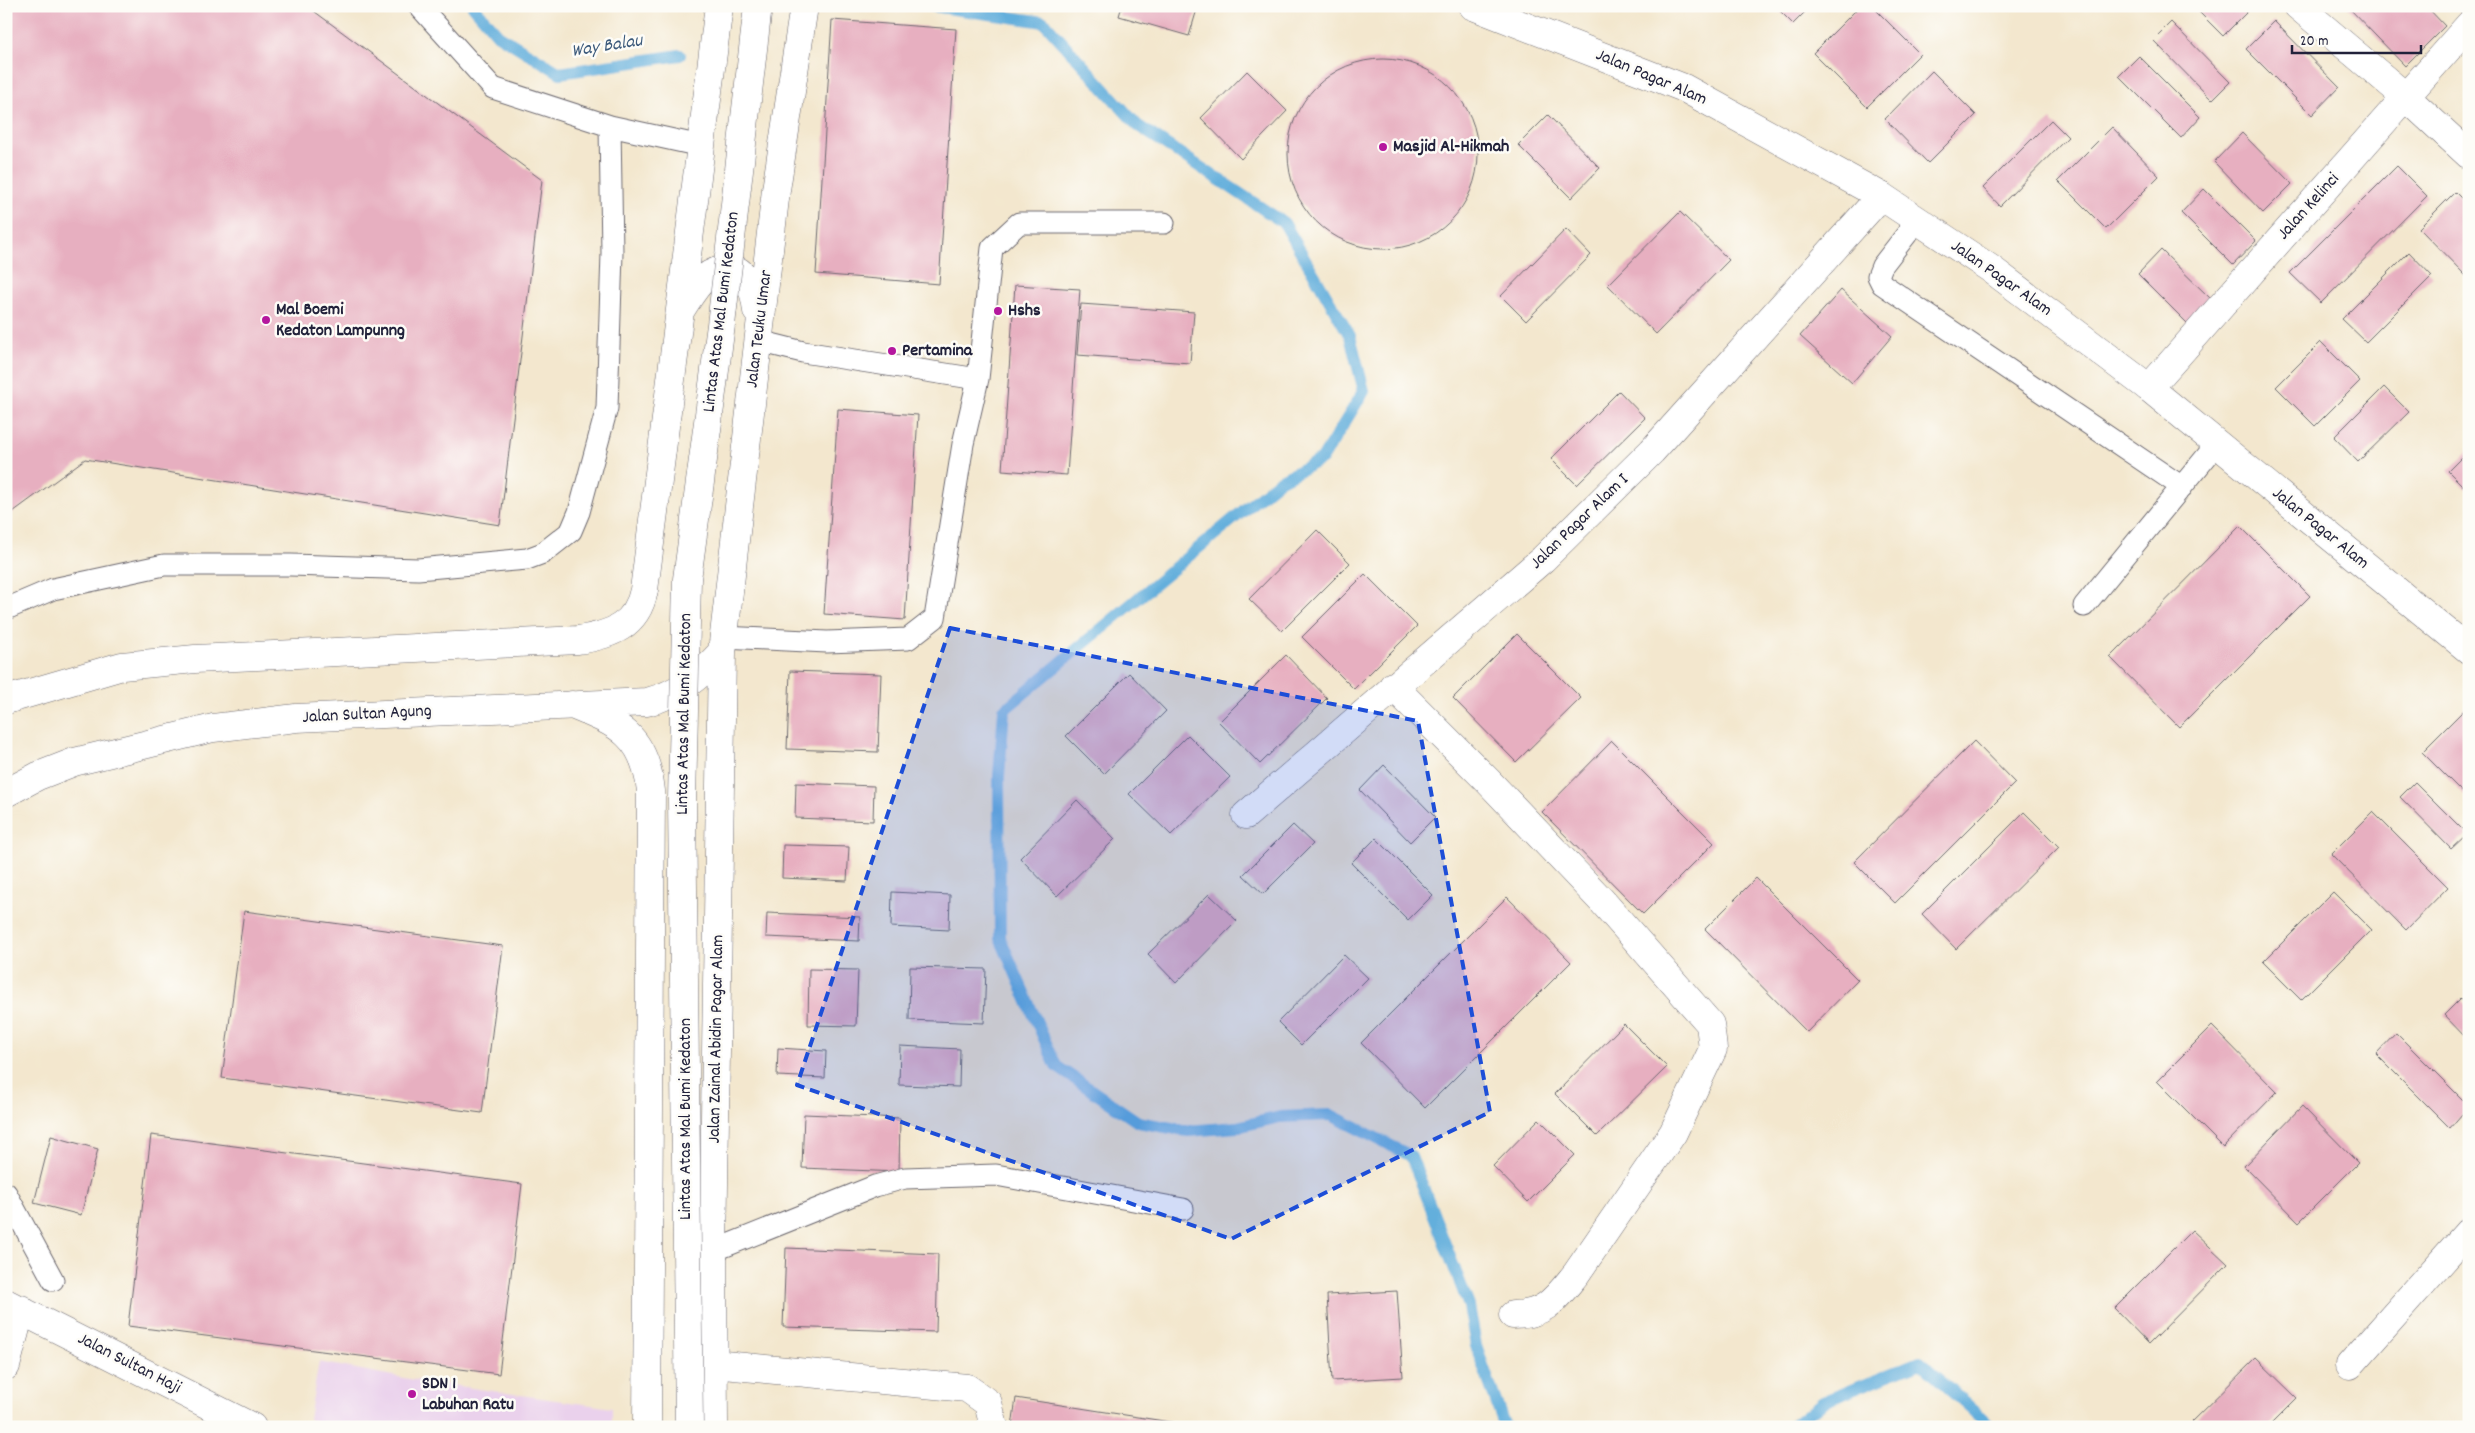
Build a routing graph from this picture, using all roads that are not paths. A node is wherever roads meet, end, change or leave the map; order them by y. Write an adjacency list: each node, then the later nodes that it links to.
1 (419, 6): 9 (lane)
2 (719, 6): 10 (main road)
3 (758, 6): 44 (main road, Lintas Atas Mal Bumi Kedaton, bridge)
4 (804, 6): 16 (main road, Jalan Teuku Umar)
5 (1473, 6): 12 (main road, Jalan Pagar Alam)
6 (2298, 6): 8 (main road)
7 (2469, 25): 8 (main road, Jalan Kelinci)
8 (2406, 97): 11 (main road); 18 (main road, Jalan Kelinci)
9 (610, 126): 10 (lane); 22 (lane)
10 (702, 146): 15 (main road)
11 (2469, 155)
12 (1881, 196): 13 (main road, Jalan Pagar Alam); 25 (main road, Jalan Pagar Alam I)
13 (1918, 221): 18 (main road, Jalan Pagar Alam); 20 (lane)
14 (1164, 223): 17 (lane)
15 (680, 312): 16 (main road); 26 (main road)
16 (759, 337): 17 (lane); 23 (main road, Jalan Teuku Umar)
17 (978, 379): 23 (lane)
18 (2149, 388): 19 (main road, Jalan Pagar Alam)
19 (2216, 445): 20 (lane); 24 (main road, Jalan Pagar Alam)
20 (2182, 487): 21 (lane)
21 (2084, 606)
22 (6, 609)
23 (723, 644): 27 (main road, Jalan Sultan Agung); 30 (main road, Jalan Zainal Abidin Pagar Alam)
24 (2469, 650)
25 (1393, 686): 29 (main road, Jalan Pagar Alam I); 38 (main road)
26 (6, 700)
27 (572, 705): 28 (main road, Jalan Sultan Agung); 31 (main road)
28 (6, 793)
29 (1246, 815)
30 (718, 974): 31 (main road); 35 (main road, Jalan Zainal Abidin Pagar Alam)
31 (651, 978): 43 (main road)
32 (6, 1193): 36 (lane)
33 (1183, 1209): 35 (lane)
34 (2469, 1231): 40 (main road)
35 (713, 1251): 39 (main road, Jalan Zainal Abidin Pagar Alam)
36 (54, 1280)
37 (14, 1306): 41 (main road); 42 (main road, Jalan Sultan Haji)
38 (1513, 1315)
39 (713, 1364): 45 (main road, Jalan Zainal Abidin Pagar Alam); 46 (main road)
40 (2350, 1365)
41 (6, 1366)
42 (252, 1427)
43 (647, 1427)
44 (688, 1427)
45 (714, 1427)
46 (994, 1427)

